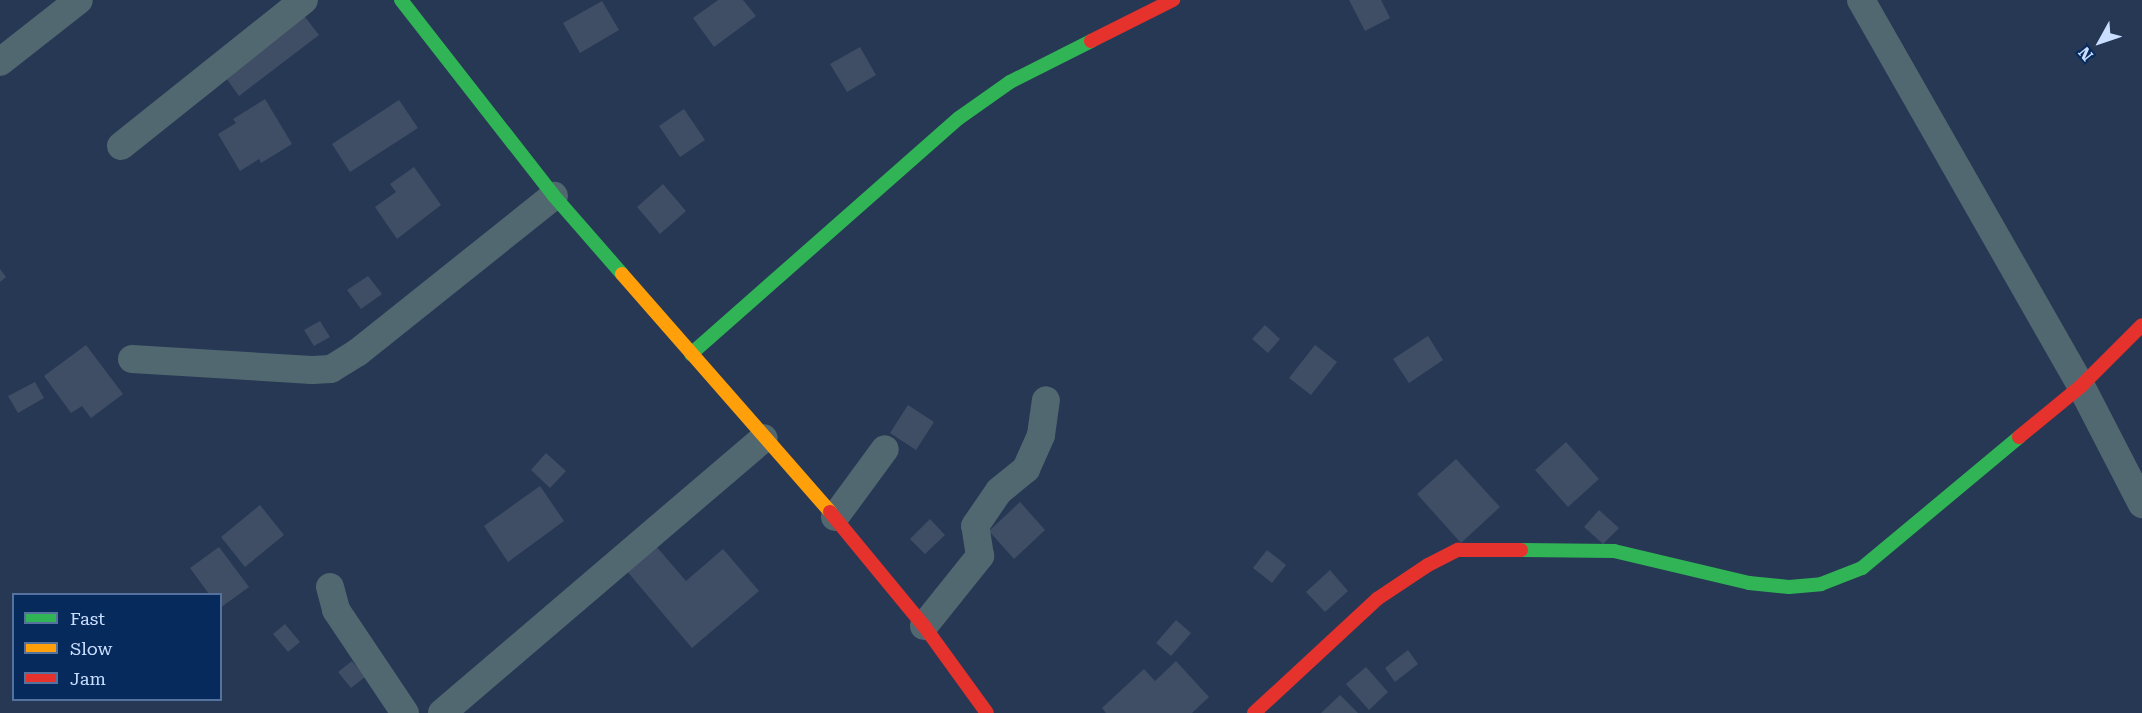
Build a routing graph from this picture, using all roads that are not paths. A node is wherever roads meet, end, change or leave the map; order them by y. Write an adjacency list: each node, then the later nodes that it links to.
1 (79, 0): 6 (street)
2 (304, 0): 7 (street)
3 (401, 0): 8 (street)
4 (1173, 0): 10 (street)
5 (1861, 0): 12 (street)
6 (0, 62)
7 (121, 146)
8 (554, 196): 10 (street); 11 (street)
9 (2142, 325): 12 (street)
10 (691, 354): 14 (street)
11 (132, 359)
12 (2081, 386): 16 (street); 23 (street)
13 (1046, 400): 19 (street)
14 (764, 438): 17 (street); 21 (street)
15 (885, 449): 17 (street)
16 (2142, 504)
17 (835, 517): 19 (street)
18 (330, 587): 20 (street)
19 (924, 626): 22 (street)
20 (405, 713)
21 (442, 713)
22 (987, 713)
23 (1254, 713)

